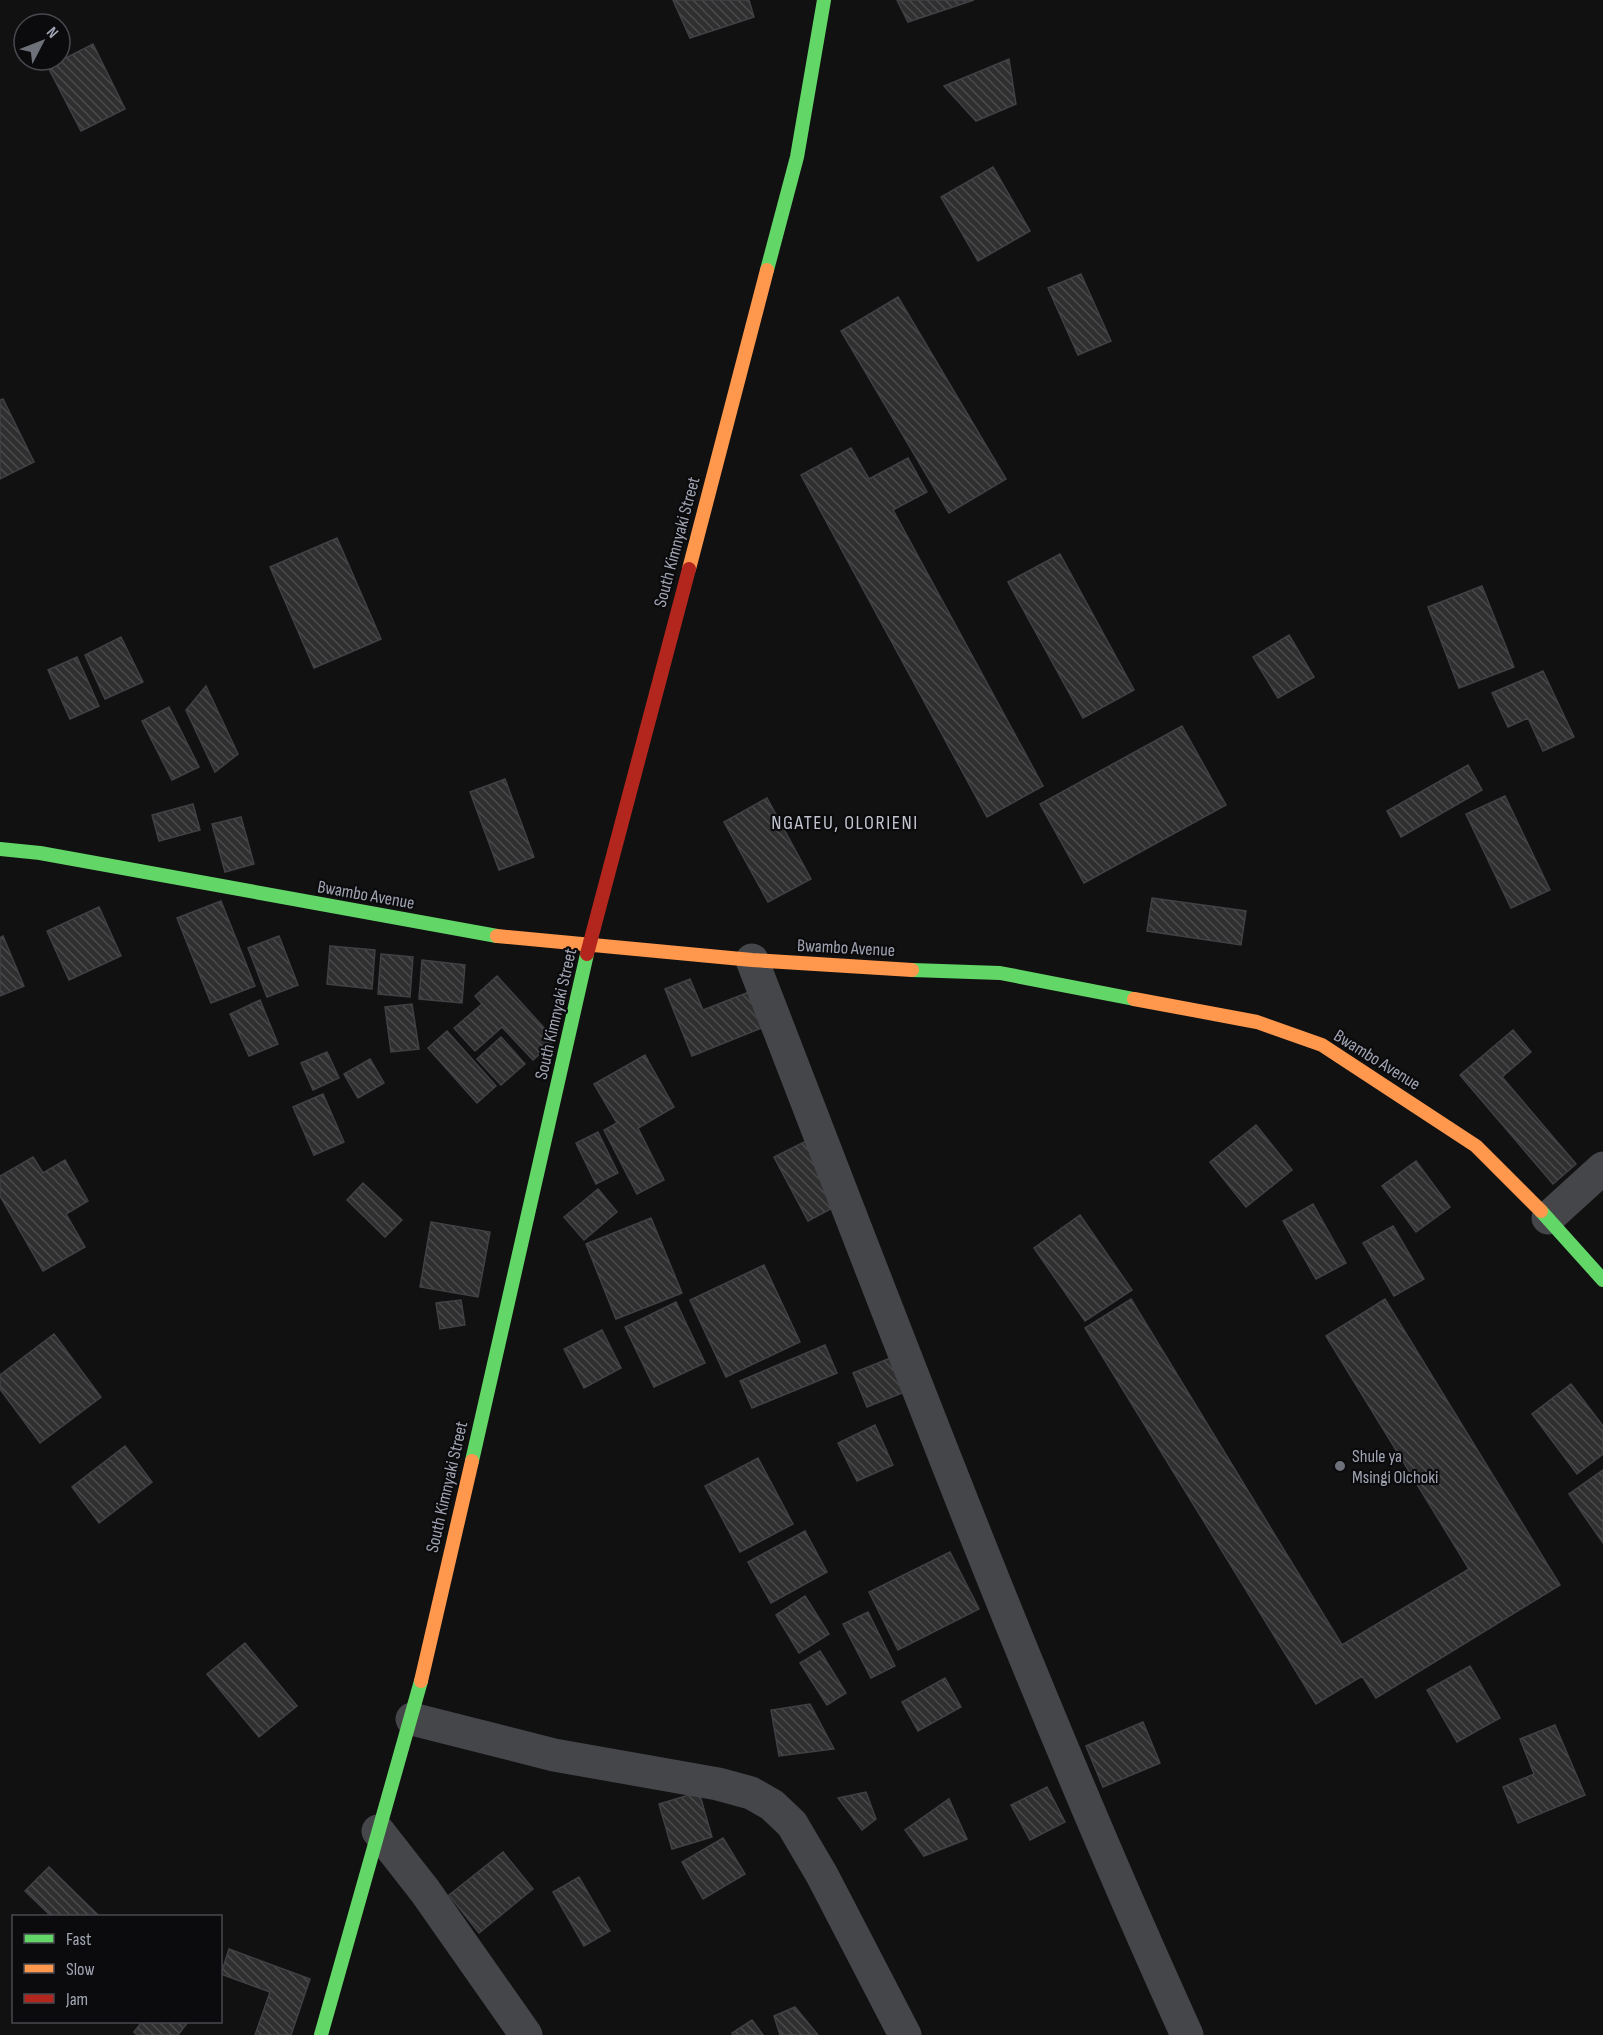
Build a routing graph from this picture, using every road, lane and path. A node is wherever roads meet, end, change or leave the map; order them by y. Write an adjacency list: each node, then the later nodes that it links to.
1 (824, 0): 3 (street, South Kimnyaki Street)
2 (0, 849): 3 (street, Bwambo Avenue)
3 (589, 947): 4 (street, Bwambo Avenue); 8 (street, South Kimnyaki Street)
4 (752, 960): 6 (street, Bwambo Avenue); 13 (street)
5 (1603, 1168): 6 (street)
6 (1548, 1218): 7 (street, Bwambo Avenue)
7 (1603, 1280)
8 (412, 1719): 9 (street, South Kimnyaki Street); 12 (street)
9 (378, 1832): 10 (street, South Kimnyaki Street); 11 (street)
10 (321, 2035)
11 (526, 2035)
12 (905, 2035)
13 (1187, 2035)

